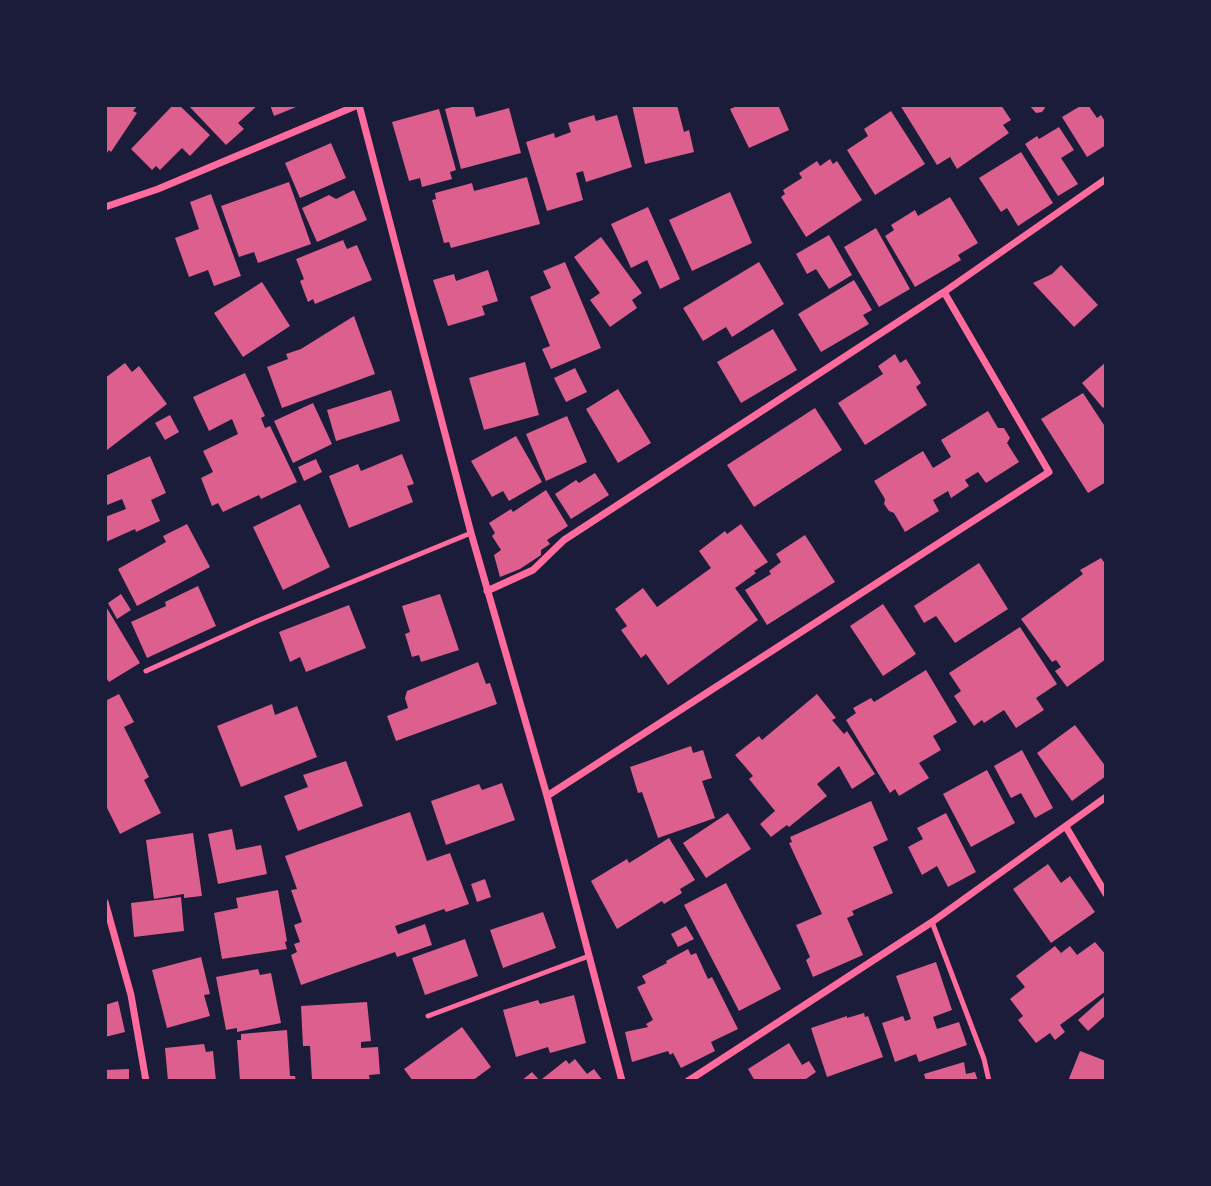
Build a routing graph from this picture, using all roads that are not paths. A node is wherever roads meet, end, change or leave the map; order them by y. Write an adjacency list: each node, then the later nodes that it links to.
1 (358, 105): 3 (street); 5 (street)
2 (1106, 179): 4 (street)
3 (105, 207)
4 (944, 292): 6 (street); 8 (street)
5 (471, 533): 6 (street); 7 (lane)
6 (487, 592): 8 (street)
7 (146, 671)
8 (547, 796): 14 (street)
9 (1106, 797): 10 (street)
10 (1066, 827): 11 (street); 13 (street)
11 (1106, 894)
12 (105, 902): 16 (street)
13 (932, 922): 18 (street); 19 (lane)
14 (589, 956): 15 (lane); 17 (street)
15 (428, 1016)
16 (146, 1081)
17 (622, 1081)
18 (688, 1081)
19 (989, 1081)

